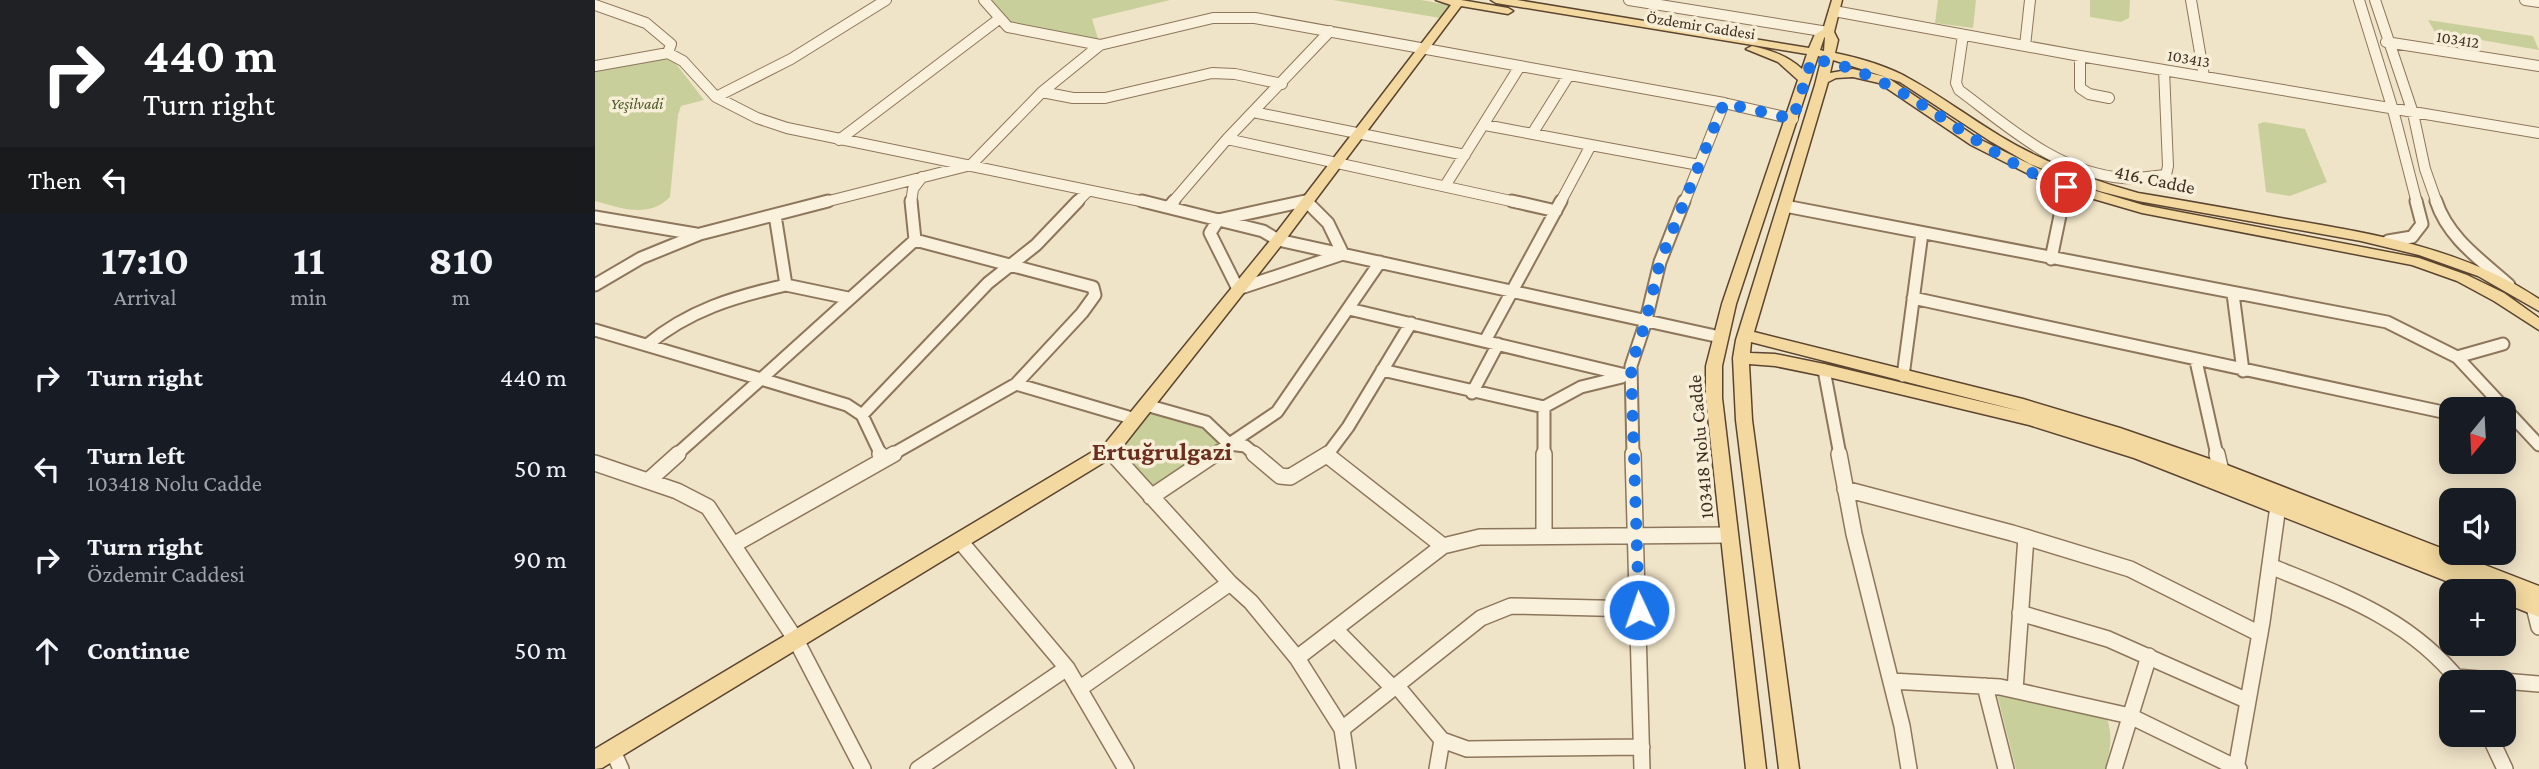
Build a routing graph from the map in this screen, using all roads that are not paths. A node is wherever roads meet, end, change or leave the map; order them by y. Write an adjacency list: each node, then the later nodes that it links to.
1 (884, 0): 39 (street)
2 (984, 0): 16 (street)
3 (1441, 0): 12 (main road, Özdemir Caddesi)
4 (1496, 0): 25 (main road, Özdemir Caddesi)
5 (1629, 0): 11 (street)
6 (2030, 0): 22 (street)
7 (2191, 0): 34 (street)
8 (2360, 0): 19 (street)
9 (2375, 0): 20 (street, 416. Cadde)
10 (2525, 0): 13 (street)
11 (1654, 2): 25 (street)
12 (1458, 3): 23 (main road); 24 (main road, Özdemir Caddesi)
13 (2537, 3)
14 (595, 5): 26 (street)
15 (1836, 6): 18 (street, 103413); 25 (main road)
16 (999, 19): 21 (street); 51 (street)
17 (1330, 31): 21 (street); 23 (street); 37 (street)
18 (1963, 36): 22 (street, 103413); 31 (street)
19 (2372, 40): 20 (street, 103412); 42 (street)
20 (2391, 43): 30 (street, 103412); 44 (street, 416. Cadde)
21 (1100, 45): 38 (street)
22 (2025, 46): 27 (street, 103413)
23 (1423, 48): 29 (street); 48 (main road)
24 (1750, 48): 25 (main road, Özdemir Caddesi); 36 (main road)
25 (1823, 48): 33 (main road, Özdemir Caddesi); 35 (main road); 36 (main road, 103418 Nolu Cadde); 73 (main road, 416. Cadde)
26 (668, 53): 28 (street); 39 (street)
27 (2080, 56): 31 (street, 103413); 40 (street)
28 (595, 66)
29 (1520, 66): 32 (street); 46 (street)
30 (2539, 66)
31 (2164, 70): 34 (street, 103413)
32 (1569, 75): 41 (street); 49 (street)
33 (1871, 76): 35 (main road); 60 (main road, Özdemir Caddesi)
34 (2204, 76): 42 (street, 103413)
35 (1823, 80): 63 (main road)
36 (1805, 81): 45 (main road, 103418 Nolu Cadde)
37 (1282, 85): 38 (street); 43 (street)
38 (1042, 92): 57 (street)
39 (716, 97): 51 (street)
40 (2109, 98)
41 (1724, 103): 45 (street); 56 (street)
42 (2393, 110): 44 (street, 103413); 73 (street)
43 (1252, 112): 48 (street); 50 (street)
44 (2413, 113): 47 (street, 103413); 80 (street, 416. Cadde)
45 (1793, 119): 93 (main road, 103418 Nolu Cadde)
46 (1485, 125): 49 (street); 53 (street)
47 (2539, 133)
48 (1358, 134): 53 (street); 55 (main road)
49 (1532, 134): 52 (street)
50 (1227, 139): 55 (street); 64 (street)
51 (839, 140): 54 (street)
52 (1591, 145): 56 (street); 65 (street)
53 (1465, 155): 59 (street)
54 (935, 158): 57 (street); 58 (street)
55 (1336, 163): 59 (street); 62 (main road)
56 (1699, 164): 88 (street)
57 (971, 165): 58 (street); 61 (street)
58 (917, 180): 66 (street); 71 (street)
59 (1445, 186): 65 (street)
60 (2066, 187): 75 (street); 90 (main road, Özdemir Caddesi)
61 (1088, 191): 64 (street); 77 (street)
62 (1306, 201): 68 (street); 72 (main road); 74 (street)
63 (1785, 206): 69 (street); 92 (main road)
64 (1169, 208): 68 (street)
65 (1556, 211): 82 (street)
66 (775, 215): 70 (street); 79 (street)
67 (595, 217): 70 (street)
68 (1218, 220): 72 (street); 81 (street)
69 (1922, 233): 75 (street); 85 (street)
70 (700, 234): 78 (street)
71 (915, 240): 77 (street); 84 (street)
72 (1278, 240): 74 (street); 81 (main road)
73 (2388, 241): 80 (main road, 416. Cadde)
74 (1343, 254): 76 (street); 81 (street)
75 (2051, 259): 83 (street)
76 (1380, 262): 82 (street); 87 (street)
77 (1010, 264): 106 (street); 111 (street)
78 (595, 285)
79 (786, 285): 84 (street); 96 (street)
80 (2509, 286): 86 (main road, 416. Cadde)
81 (1238, 289): 108 (main road)
82 (1512, 291): 88 (street); 94 (street)
83 (2233, 294): 97 (street); 102 (street)
84 (848, 298): 105 (street)
85 (1913, 299): 99 (street); 104 (street)
86 (2539, 306)
87 (1349, 309): 89 (street); 115 (street)
88 (1646, 320): 93 (street); 103 (street)
89 (1411, 323): 94 (street); 100 (street)
90 (2539, 324)
91 (595, 330): 96 (street)
92 (1745, 335): 98 (main road); 104 (main road)
93 (1720, 337): 128 (main road, 103418 Nolu Cadde)
94 (1492, 343): 103 (street); 107 (street)
95 (2504, 344): 97 (street)
96 (647, 345): 105 (street)
97 (2457, 357): 114 (street)
98 (1741, 358): 101 (main road); 172 (main road)
99 (2196, 361): 102 (street); 121 (street)
100 (1383, 370): 107 (street); 118 (street)
101 (1824, 370): 123 (street); 125 (main road)
102 (2243, 371): 110 (street)
103 (1630, 376): 109 (street); 126 (street)
104 (1903, 376): 121 (main road)
105 (761, 379): 111 (street); 122 (street)
106 (1016, 384): 112 (street); 119 (street)
107 (1472, 393): 109 (street)
108 (1146, 405): 112 (main road); 115 (street)
109 (1544, 407): 127 (street)
110 (2439, 411)
111 (862, 415): 119 (street)
112 (1135, 419): 117 (main road)
113 (2517, 428): 114 (street)
114 (2524, 429): 116 (street)
115 (1229, 444): 118 (street); 124 (street)
116 (2539, 445)
117 (1110, 450): 124 (street); 130 (main road)
118 (1327, 455): 132 (street)
119 (883, 460): 131 (street)
120 (595, 463): 122 (street)
121 (2221, 471): 137 (main road)
122 (648, 481): 131 (street)
123 (1845, 489): 129 (street); 148 (street)
124 (1151, 496): 135 (street)
125 (2278, 506): 133 (street); 134 (main road)
126 (1635, 534): 127 (street); 128 (street); 138 (street)
127 (1544, 535): 132 (street)
128 (1729, 535): 171 (main road, 103418 Nolu Cadde)
129 (2026, 537): 139 (street); 142 (street)
130 (960, 541): 143 (main road); 146 (street)
131 (735, 544): 143 (street)
132 (1443, 546): 141 (street)
133 (2270, 566): 142 (street); 147 (street)
134 (2463, 579)
135 (1230, 583): 145 (street); 153 (street)
136 (2516, 597): 137 (main road)
137 (2537, 603): 140 (street)
138 (1639, 610): 152 (street); 159 (street)
139 (2020, 612): 144 (street); 154 (street)
140 (2539, 627)
141 (1335, 629): 145 (street); 152 (street)
142 (2260, 634): 155 (street)
143 (796, 640): 161 (main road); 165 (street)
144 (2149, 656): 155 (street); 156 (street)
145 (1297, 658): 157 (street)
146 (1066, 668): 153 (street); 166 (street)
147 (2449, 670)
148 (1891, 681): 151 (street); 173 (street)
149 (2516, 683): 150 (street)
150 (2539, 684)
151 (1985, 686): 154 (street); 174 (street)
152 (1395, 687): 157 (street); 158 (street)
153 (1079, 689): 167 (street)
154 (2015, 690): 156 (street)
155 (2248, 701): 163 (street)
156 (2130, 716): 163 (street); 175 (street)
157 (1342, 729): 168 (street)
158 (1442, 740): 159 (street); 169 (street)
159 (1642, 747): 170 (street)
160 (2495, 747): 176 (street)
161 (612, 749): 162 (main road); 164 (street)
162 (595, 761)
163 (2237, 768)
164 (621, 769)
165 (863, 769)
166 (918, 769)
167 (1126, 769)
168 (1348, 769)
169 (1437, 769)
170 (1642, 769)
171 (1756, 769)
172 (1789, 769)
173 (1909, 769)
174 (2006, 769)
175 (2114, 769)
176 (2505, 769)

